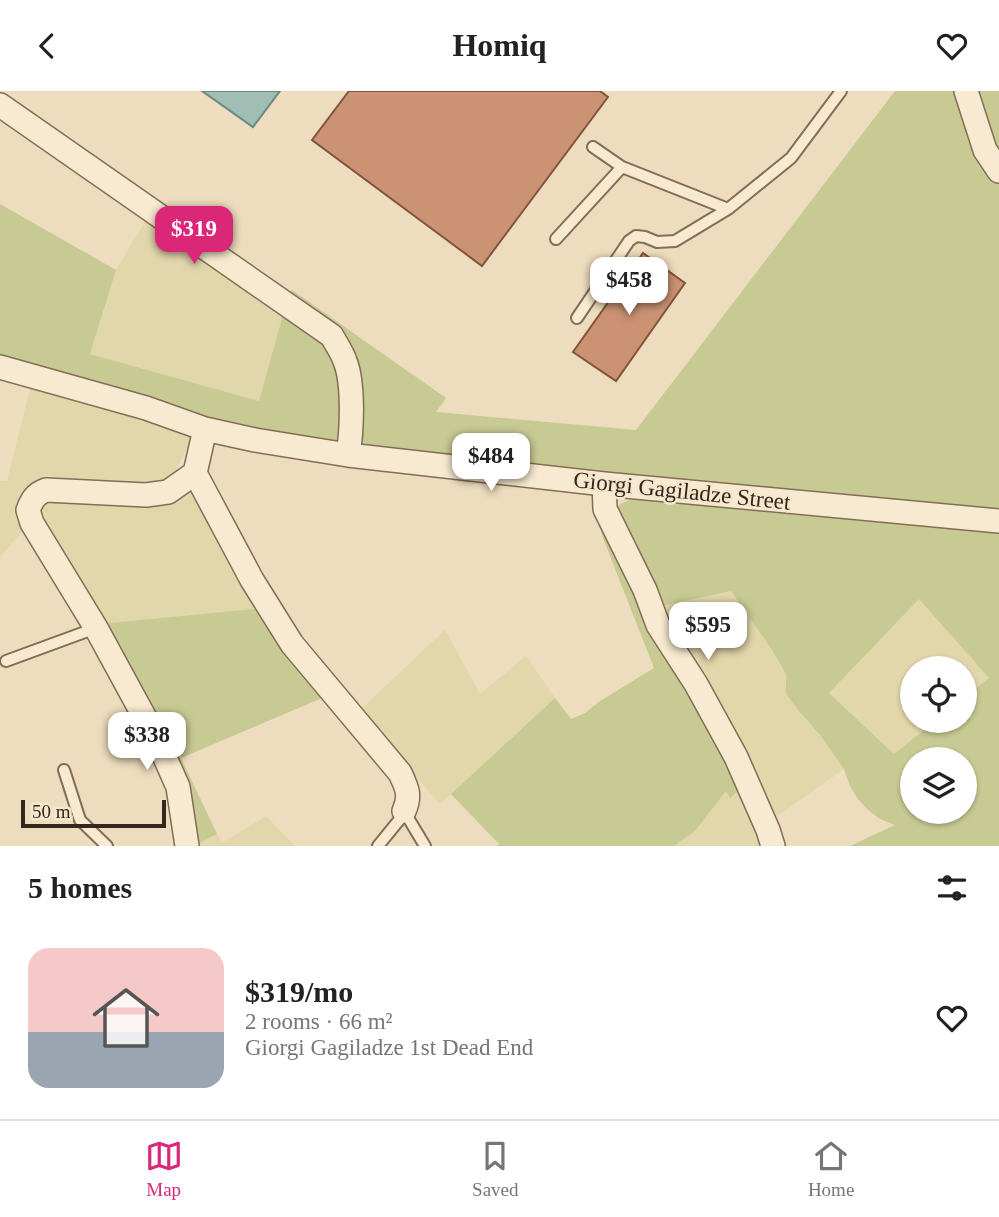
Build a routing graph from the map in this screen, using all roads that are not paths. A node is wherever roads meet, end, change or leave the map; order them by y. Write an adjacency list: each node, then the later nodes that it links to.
1 (841, 91): 7 (lane)
2 (966, 91): 6 (street)
3 (0, 105): 12 (street)
4 (593, 148): 5 (lane)
5 (622, 167): 7 (lane); 8 (lane)
6 (999, 171)
7 (728, 209): 9 (lane)
8 (556, 239)
9 (577, 318)
10 (0, 367): 11 (street, Giorgi Gagiladze Street)
11 (205, 429): 12 (street, Giorgi Gagiladze Street); 13 (street)
12 (348, 455): 14 (street, Giorgi Gagiladze Street)
13 (195, 473): 16 (street); 19 (street)
14 (604, 484): 15 (street, Giorgi Gagiladze Street); 24 (street)
15 (999, 521)
16 (96, 628): 17 (lane); 21 (street)
17 (6, 661)
18 (64, 770): 20 (lane)
19 (404, 811): 22 (lane); 23 (lane)
20 (107, 846)
21 (187, 846)
22 (378, 846)
23 (425, 846)
24 (773, 846)

